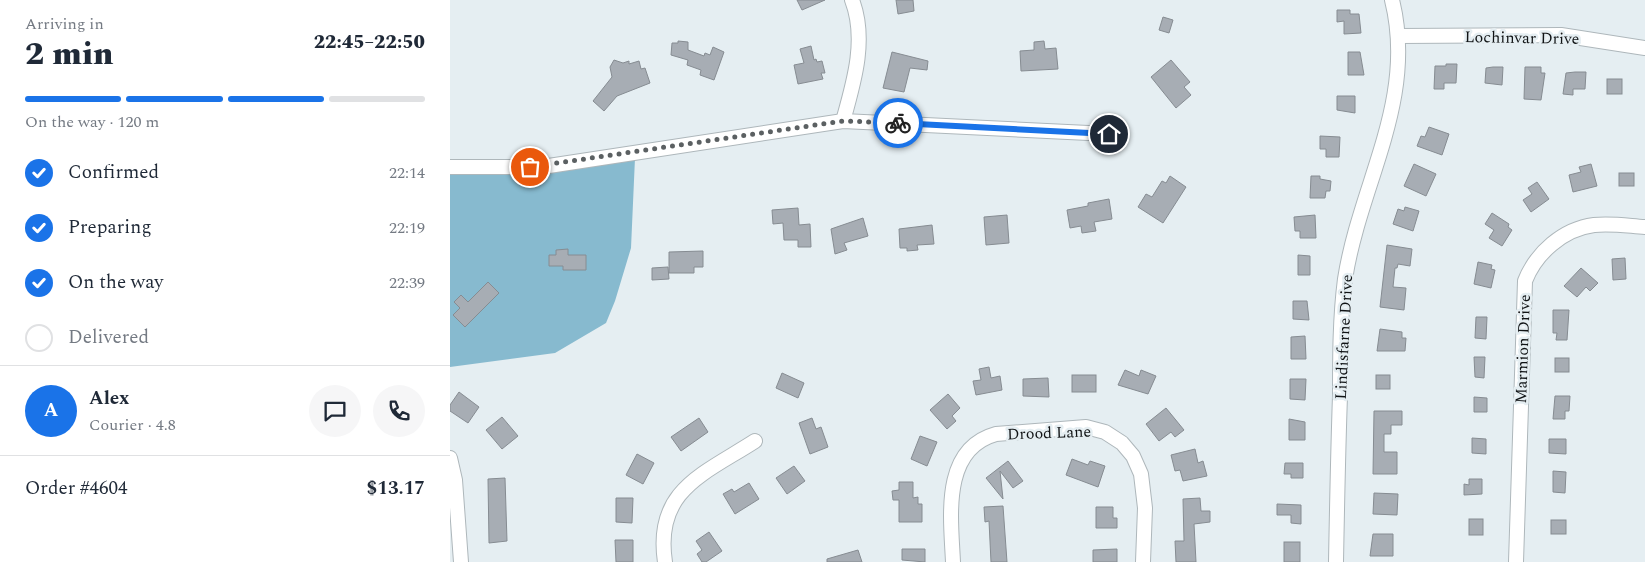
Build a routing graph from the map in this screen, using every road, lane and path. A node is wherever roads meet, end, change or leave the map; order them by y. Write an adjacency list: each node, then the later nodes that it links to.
1 (852, 0): 5 (street)
2 (1392, 0): 3 (street, Lindisfarne Drive)
3 (1399, 36): 4 (street, Lochinvar Drive); 15 (street, Lindisfarne Drive)
4 (1645, 48)
5 (843, 121): 6 (street); 7 (street)
6 (1109, 134)
7 (450, 166)
8 (1645, 227): 16 (street, Marmion Drive)
9 (755, 441): 12 (street)
10 (450, 458): 11 (street)
11 (461, 562)
12 (665, 562)
13 (953, 562): 14 (street, Drood Lane)
14 (1143, 562)
15 (1336, 562)
16 (1516, 562)

